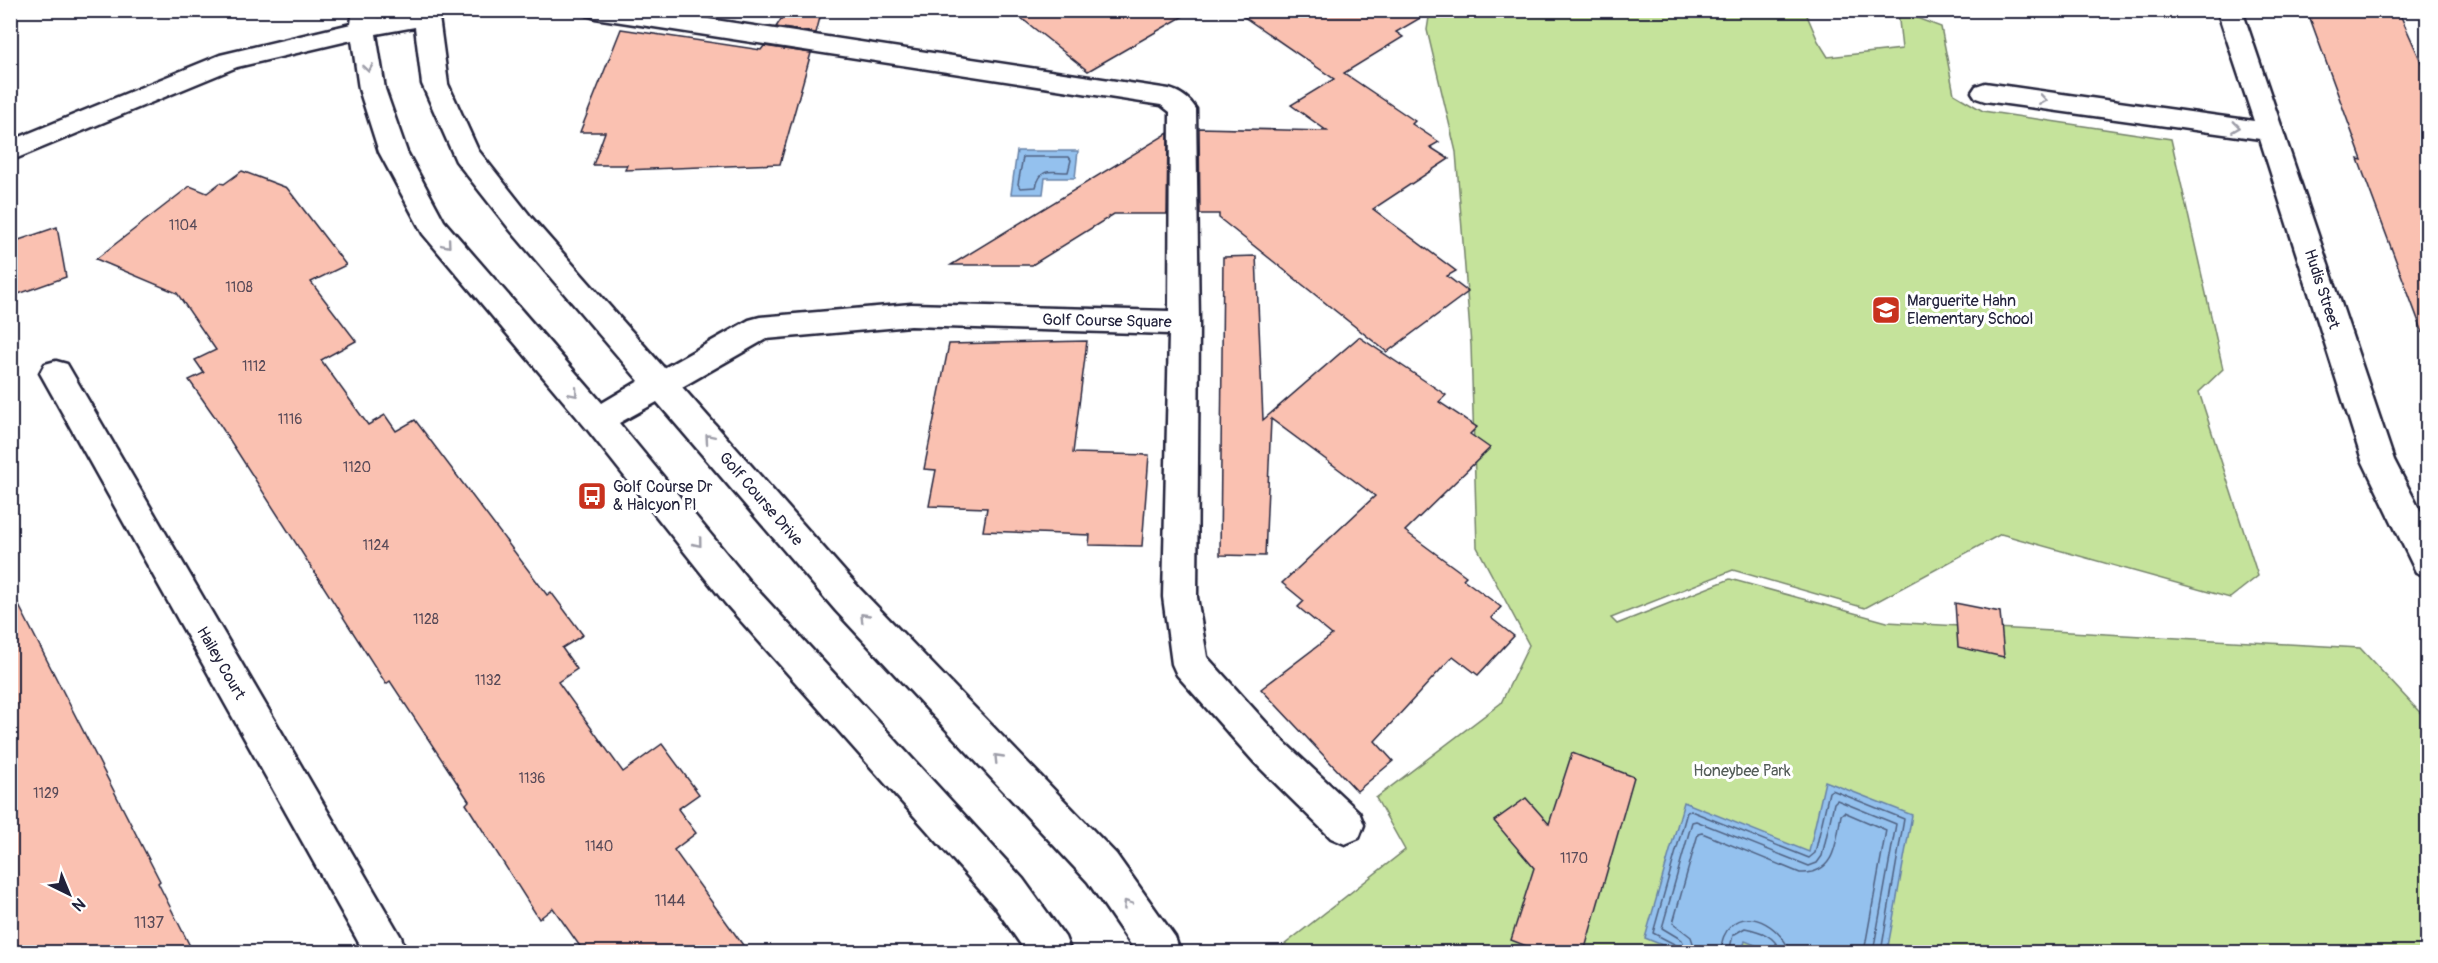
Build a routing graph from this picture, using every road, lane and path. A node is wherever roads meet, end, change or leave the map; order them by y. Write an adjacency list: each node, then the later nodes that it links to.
1 (595, 10): 8 (street)
2 (2229, 10): 6 (street, Hudis Street)
3 (426, 14): 4 (street); 10 (street, Golf Course Drive)
4 (365, 20): 7 (street); 11 (street, one-way to 11)
5 (1985, 92): 6 (street, one-way to 6)
6 (2271, 132): 12 (street, Hudis Street)
7 (10, 152)
8 (1184, 323): 10 (street, Golf Course Square); 13 (street, Golf Course Square)
9 (56, 373): 14 (street, Hailey Court)
10 (662, 383): 11 (street, Golf Course Square); 16 (street, Golf Course Drive, one-way to 10)
11 (598, 420): 15 (street, one-way to 15)
12 (2427, 561)
13 (1345, 825)
14 (386, 952)
15 (1050, 952)
16 (1160, 952)

